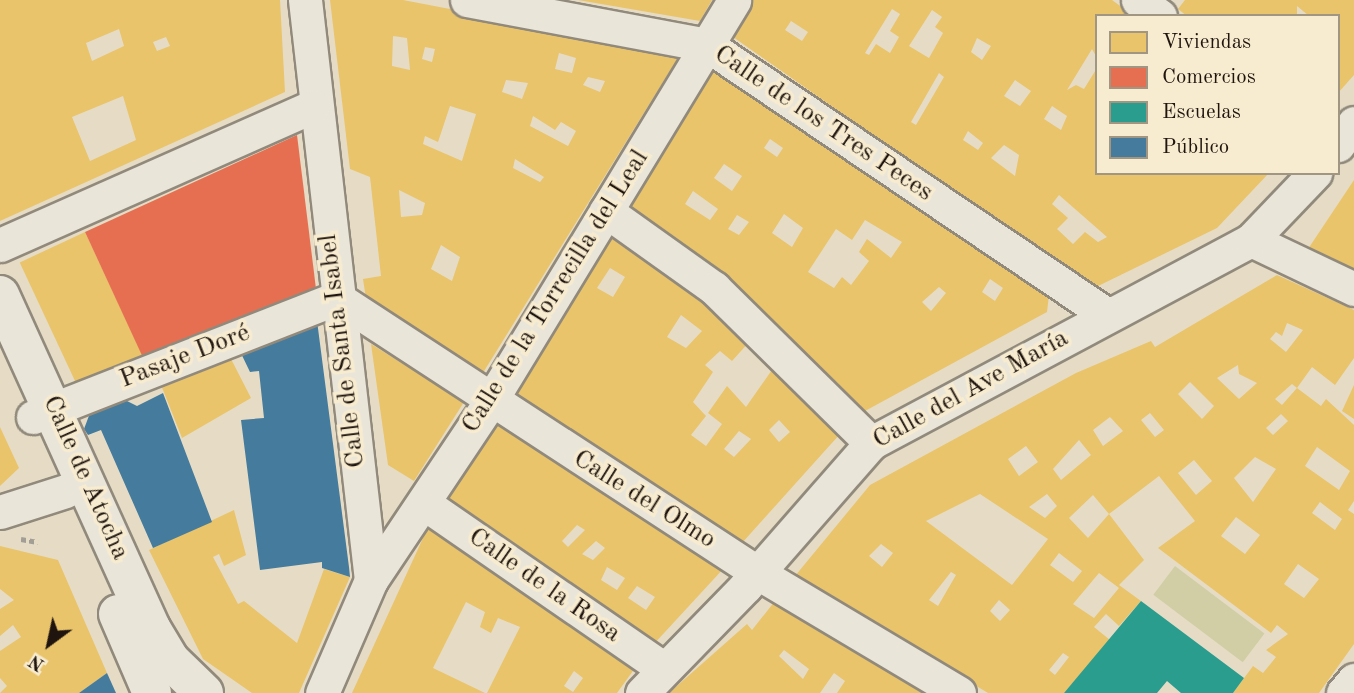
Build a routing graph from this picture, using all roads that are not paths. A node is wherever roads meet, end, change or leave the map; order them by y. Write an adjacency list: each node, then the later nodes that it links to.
1 (305, 0): 5 (street, Calle de Santa Isabel)
2 (467, 0): 4 (street, Calle de los Tres Peces)
3 (734, 0): 4 (street, Calle de la Torrecilla del Leal)
4 (707, 45): 9 (street, Calle de la Torrecilla del Leal); 15 (street, Calle de los Tres Peces)
5 (313, 106): 11 (street); 14 (street, Calle de Santa Isabel)
6 (1354, 123): 7 (street)
7 (1340, 143)
8 (1313, 175): 10 (street, Calle del Ave María)
9 (606, 211): 17 (street, Calle de la Torrecilla del Leal); 19 (street)
10 (1251, 240): 12 (street); 15 (street, Calle del Ave María)
11 (0, 246)
12 (1354, 289)
13 (0, 295): 18 (street, Calle de Atocha)
14 (337, 298): 17 (street, Calle del Olmo); 18 (street, Pasaje Doré); 24 (street, Calle de Santa Isabel)
15 (1107, 315): 19 (street, Calle del Ave María)
16 (0, 339): 18 (street, Calle de Atocha)
17 (489, 402): 21 (street, Calle de la Torrecilla del Leal); 23 (street, Calle del Olmo)
18 (44, 413): 20 (street, Calle de Atocha); 28 (street, Calle de Atocha)
19 (871, 443): 23 (street, Calle del Ave María)
20 (66, 491): 22 (street); 27 (street, Calle de Atocha)
21 (425, 504): 24 (street, Calle de la Torrecilla del Leal); 25 (street, Calle de la Rosa)
22 (0, 512)
23 (758, 573): 25 (street, Calle del Ave María); 31 (street, Calle del Olmo)
24 (371, 580): 29 (street)
25 (663, 668): 30 (street, Calle del Ave María)
26 (1354, 680): 32 (street)
27 (152, 693)
28 (204, 693)
29 (322, 693)
30 (642, 693)
31 (959, 693)
32 (1343, 693)

